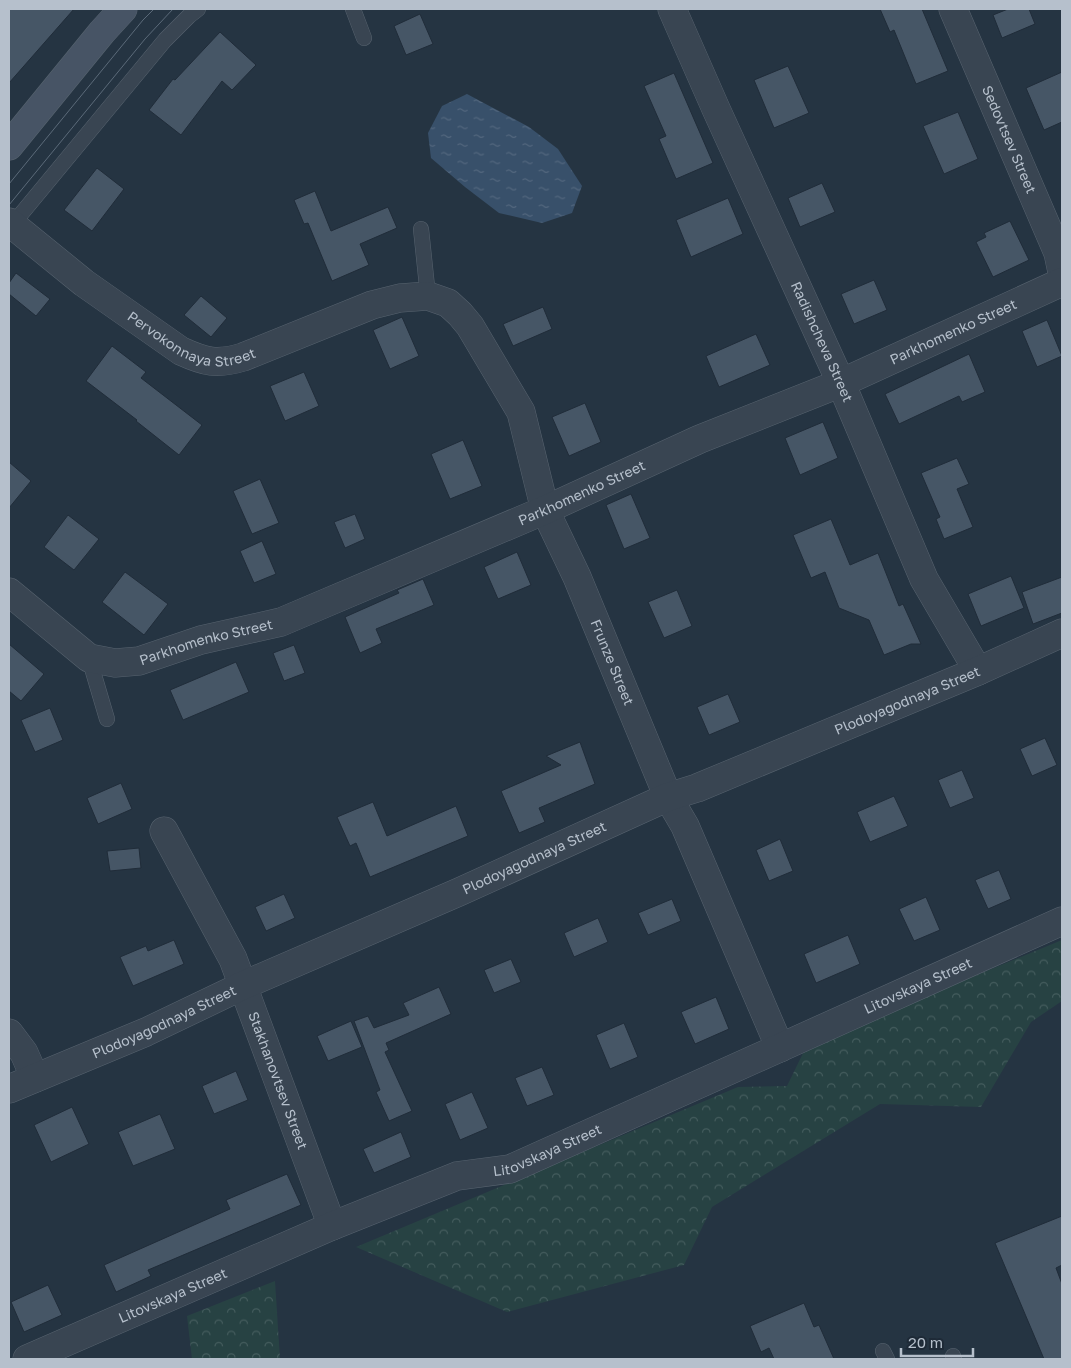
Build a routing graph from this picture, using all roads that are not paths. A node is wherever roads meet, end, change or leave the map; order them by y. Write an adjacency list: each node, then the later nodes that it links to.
1 (123, 9): 7 (main road)
2 (198, 9): 8 (lane)
3 (353, 9): 6 (lane)
4 (672, 9): 13 (street, Radishcheva Street)
5 (953, 9): 10 (street, Sedovtsev Street)
6 (364, 38)
7 (9, 146)
8 (10, 223): 12 (street, Pervokonnaya Street)
9 (421, 229): 12 (lane)
10 (1062, 272)
11 (1062, 282): 13 (street, Parkhomenko Street)
12 (428, 296): 14 (street, Frunze Street)
13 (841, 384): 14 (street, Parkhomenko Street); 18 (street, Radishcheva Street)
14 (545, 510): 17 (street, Parkhomenko Street); 20 (street, Frunze Street)
15 (9, 592): 17 (street)
16 (1062, 633): 18 (street, Plodoyagodnaya Street)
17 (89, 658): 19 (lane)
18 (978, 671): 20 (street, Plodoyagodnaya Street)
19 (107, 719)
20 (668, 797): 23 (street, Plodoyagodnaya Street); 25 (street, Frunze Street)
21 (164, 831): 23 (street, Stakhanovtsev Street)
22 (1062, 921): 25 (street, Litovskaya Street)
23 (244, 985): 26 (street, Plodoyagodnaya Street); 28 (street, Stakhanovtsev Street)
24 (9, 1033): 26 (street)
25 (780, 1048): 28 (street, Litovskaya Street)
26 (35, 1078): 27 (street, Plodoyagodnaya Street)
27 (9, 1089)
28 (332, 1226): 29 (street, Litovskaya Street)
29 (27, 1359)

